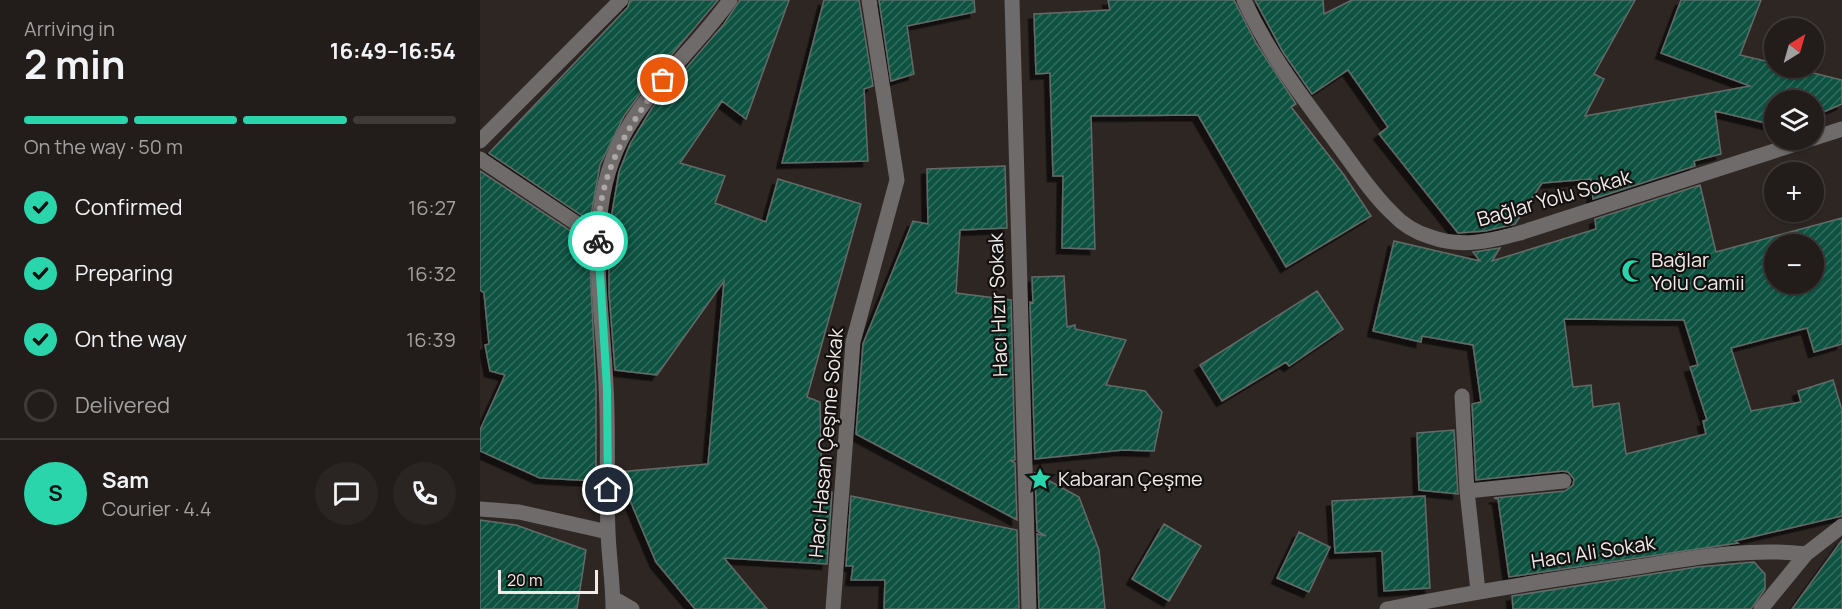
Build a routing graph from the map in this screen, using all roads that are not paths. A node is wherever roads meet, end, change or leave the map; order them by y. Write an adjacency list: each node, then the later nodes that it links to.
1 (621, 0): 7 (street)
2 (730, 0): 9 (street)
3 (869, 0): 20 (street, Hacı Hasan Çeşme Sokak)
4 (1012, 0): 21 (street, Hacı Hızır Sokak)
5 (1244, 0): 6 (street, Bağlar Yolu Sokak)
6 (1840, 132)
7 (480, 141)
8 (480, 159): 9 (street)
9 (597, 237): 15 (street)
10 (1462, 396): 12 (street)
11 (1563, 482): 12 (street)
12 (1467, 490): 17 (street)
13 (480, 509): 15 (street)
14 (1842, 525): 16 (street)
15 (608, 532): 18 (street)
16 (1806, 554): 17 (street, Hacı Ali Sokak); 23 (street)
17 (1478, 591): 22 (street, Hacı Ali Sokak)
18 (613, 603): 19 (street)
19 (632, 609)
20 (833, 609)
21 (1029, 609)
22 (1387, 609)
23 (1761, 609)

